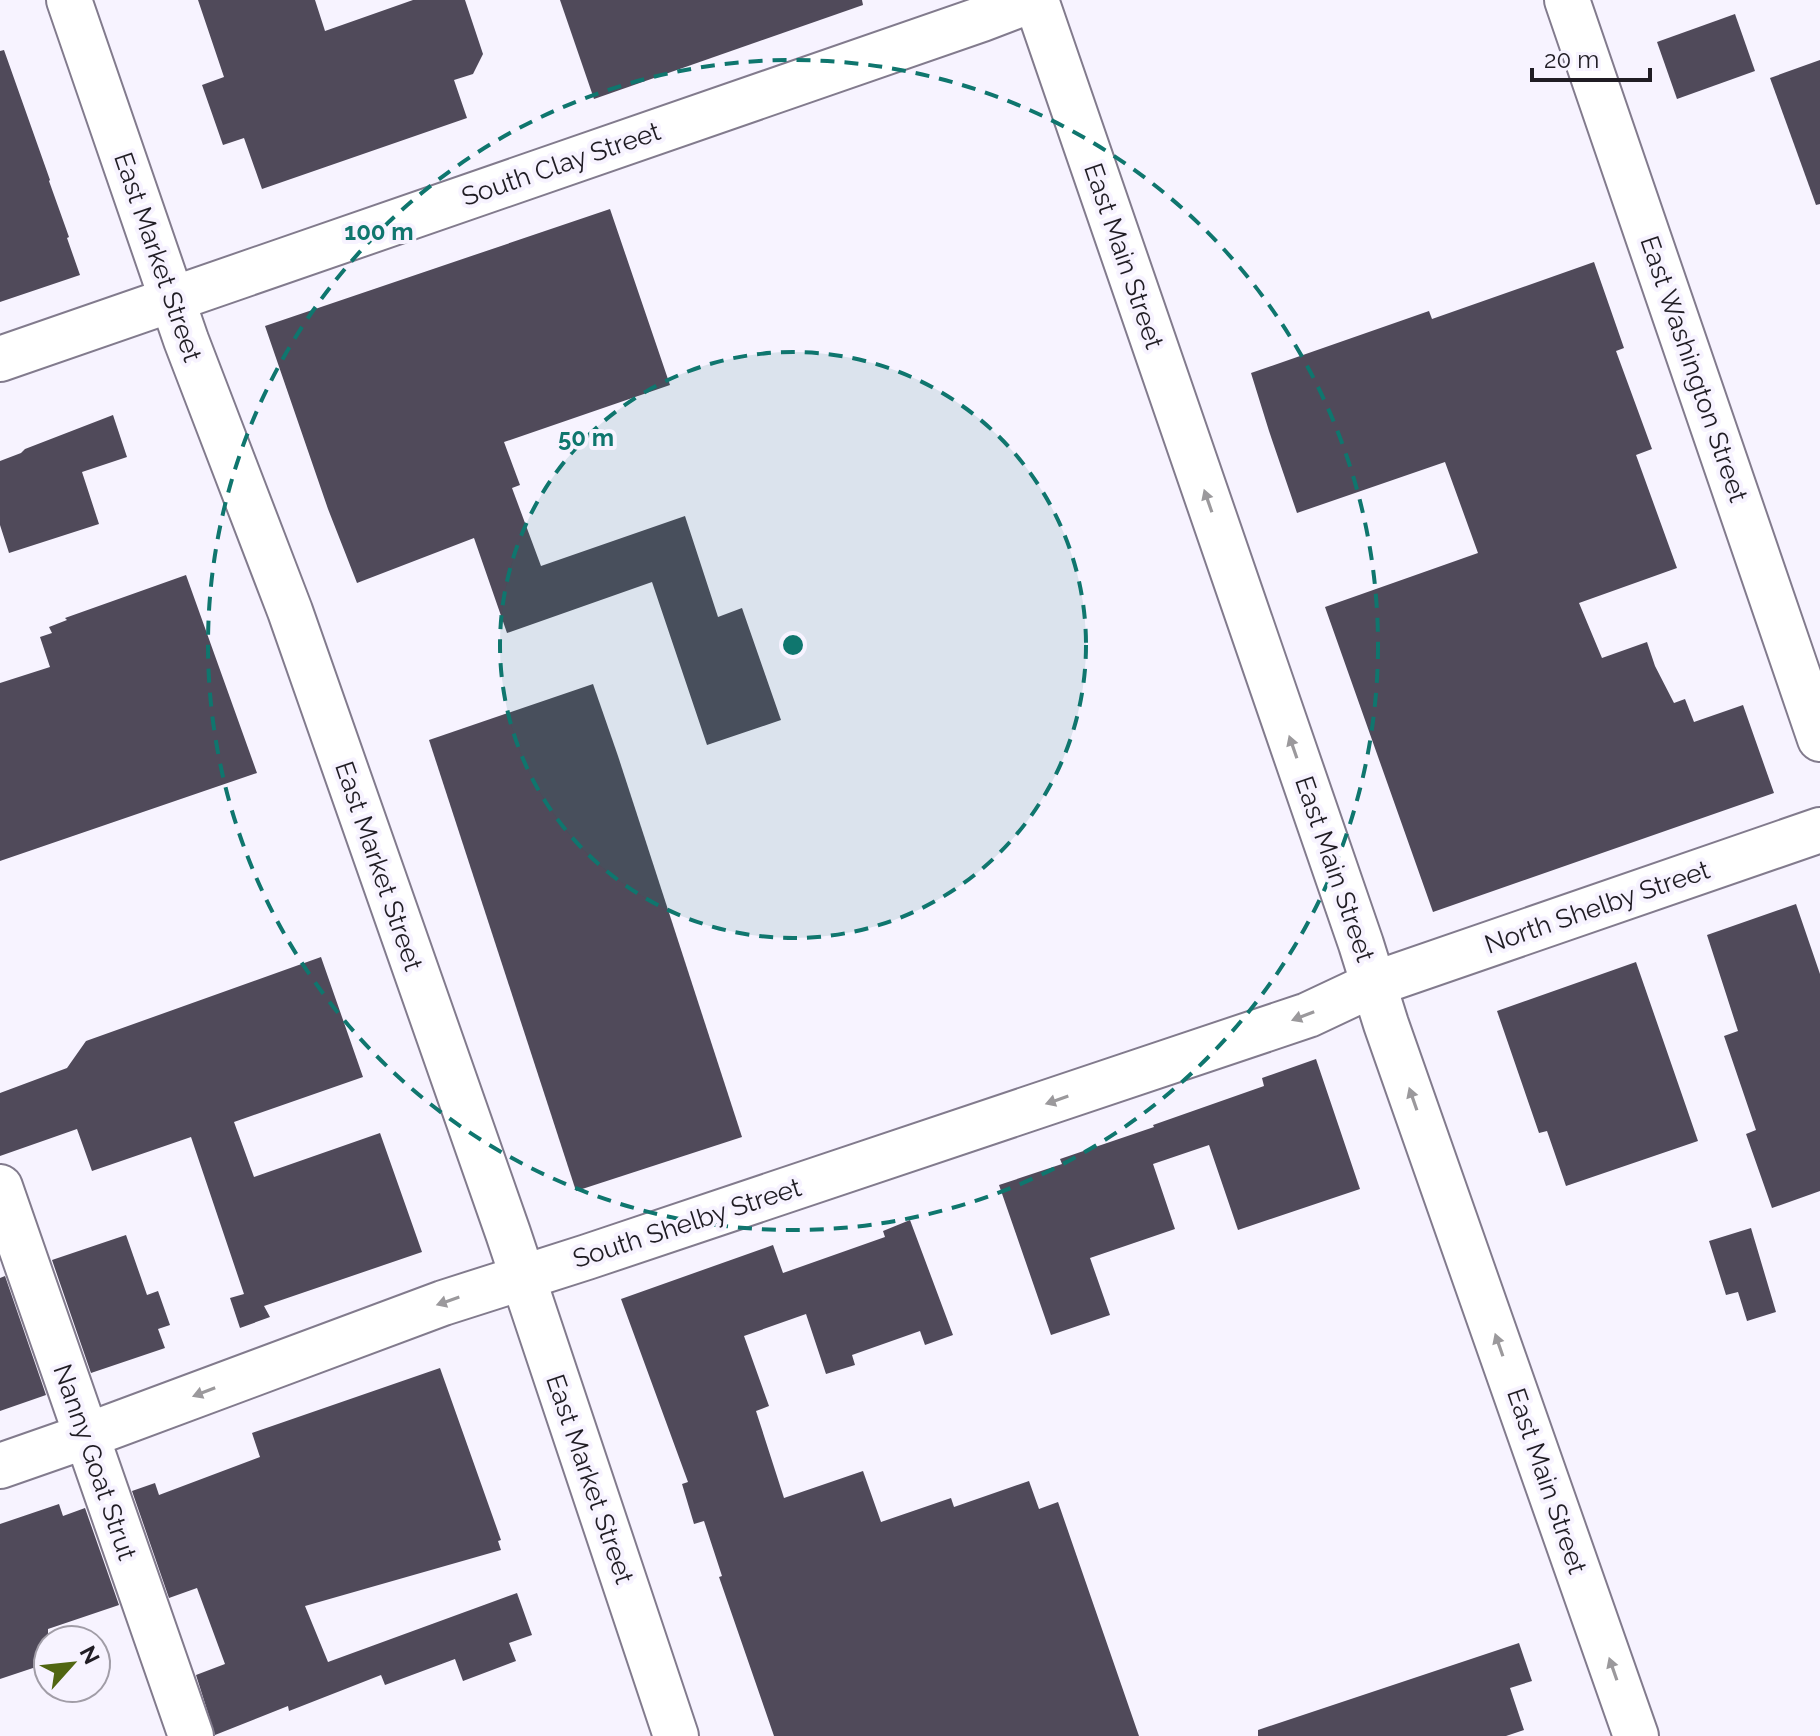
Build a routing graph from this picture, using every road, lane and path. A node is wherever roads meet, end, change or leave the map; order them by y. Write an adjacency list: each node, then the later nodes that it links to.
1 (69, 0): 4 (street, East Market Street)
2 (1034, 0): 4 (street, South Clay Street); 8 (street, East Main Street, one-way to 2)
3 (1567, 0): 6 (street, East Washington Street)
4 (173, 299): 5 (street, South Clay Street); 10 (street, East Market Street)
5 (0, 359)
6 (1820, 739)
7 (1820, 830): 8 (street, North Shelby Street)
8 (1374, 984): 10 (street, South Shelby Street, one-way to 10); 15 (street, East Main Street, one-way to 8)
9 (0, 1187): 11 (street, Nanny Goat Strut)
10 (522, 1277): 11 (street, South Shelby Street, one-way to 11); 14 (street, East Market Street)
11 (86, 1436): 12 (street, South Shelby Street); 13 (street, Nanny Goat Strut)
12 (0, 1466)
13 (191, 1736)
14 (676, 1736)
15 (1636, 1736)

